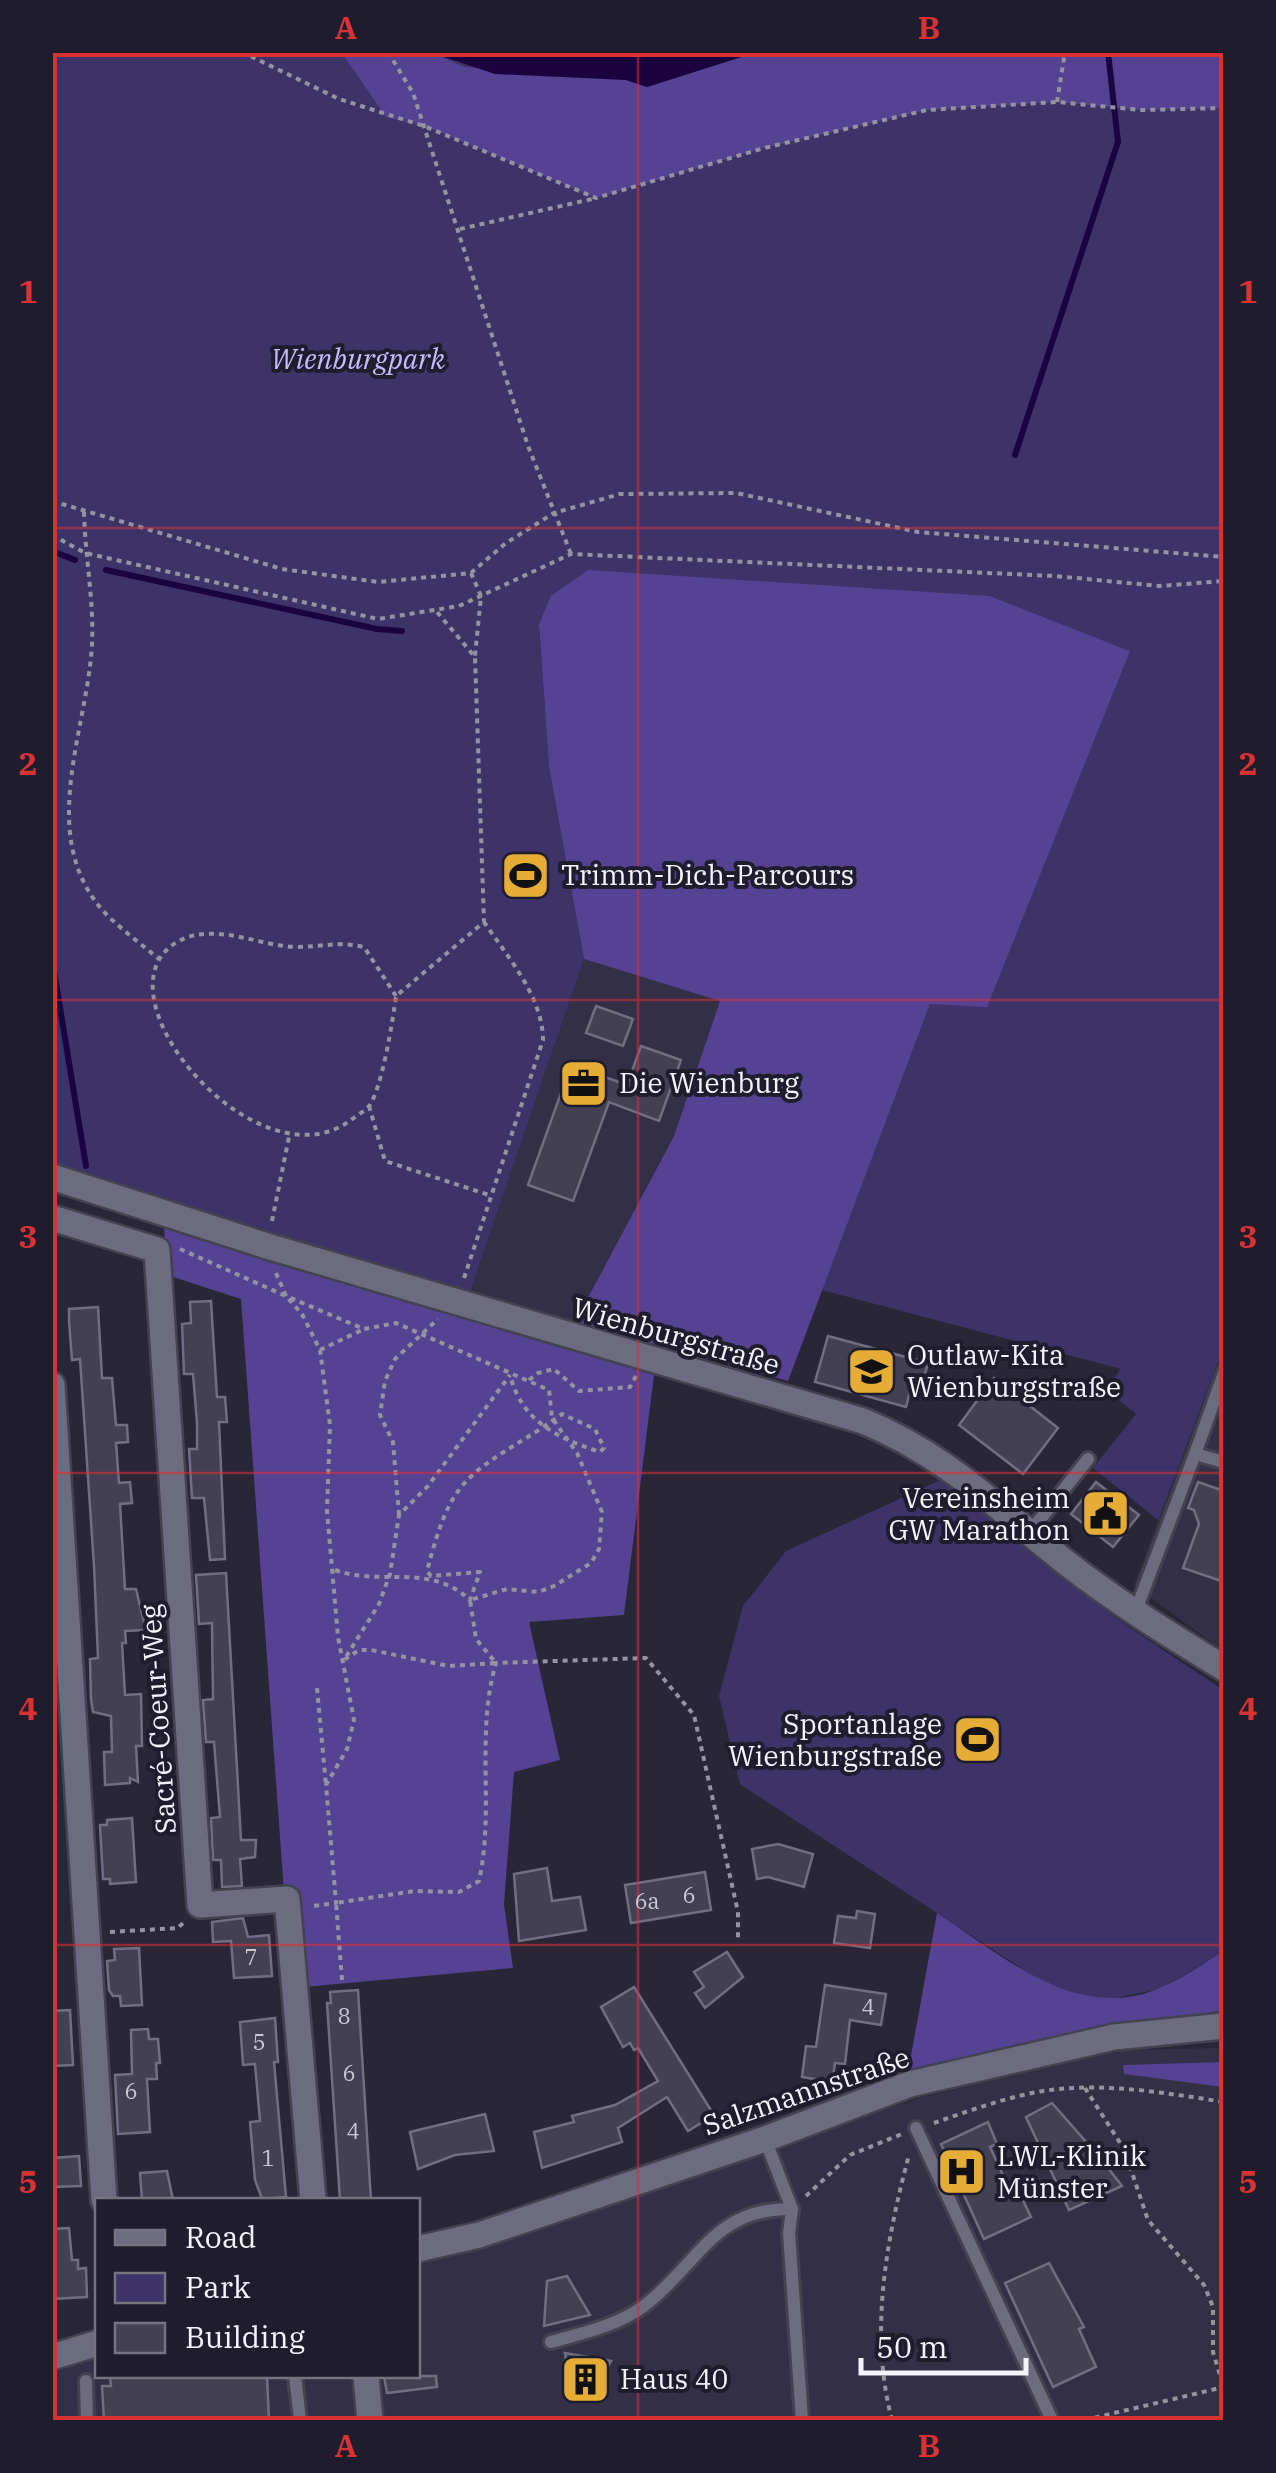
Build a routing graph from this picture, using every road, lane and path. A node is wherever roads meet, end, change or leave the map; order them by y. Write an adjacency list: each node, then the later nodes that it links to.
1 (242, 52): 6 (path)
2 (388, 52): 6 (path)
3 (1065, 52): 4 (path)
4 (1057, 102): 5 (path); 7 (path)
5 (1224, 108)
6 (424, 126): 7 (path); 8 (path)
7 (596, 198): 8 (path)
8 (460, 229): 11 (path)
9 (52, 501): 10 (path)
10 (84, 512): 13 (path); 16 (path)
11 (554, 513): 14 (path); 15 (path); 16 (path)
12 (52, 535): 13 (path)
13 (85, 553): 19 (path); 22 (path)
14 (571, 554): 17 (path); 18 (path)
15 (1224, 557)
16 (471, 573): 18 (path)
17 (1224, 580)
18 (481, 596): 19 (path); 20 (path)
19 (437, 612): 20 (path)
20 (475, 657): 21 (path)
21 (484, 922): 23 (path); 27 (path)
22 (158, 959): 23 (path); 25 (path)
23 (396, 996): 24 (path)
24 (369, 1106): 25 (path); 27 (path)
25 (289, 1138): 29 (path)
26 (53, 1180): 29 (street, Wienburgstraße)
27 (492, 1196): 32 (path)
28 (52, 1218): 30 (street)
29 (267, 1246): 32 (street, Wienburgstraße)
30 (158, 1250): 31 (path); 60 (street, Sacré-Coeur-Weg)
31 (286, 1296): 33 (path); 35 (path)
32 (456, 1302): 34 (path); 36 (street, Wienburgstraße)
33 (364, 1329): 34 (path); 35 (path)
34 (422, 1334): 38 (path); 47 (path)
35 (320, 1350): 49 (path)
36 (646, 1359): 39 (path); 48 (street, Wienburgstraße)
37 (1224, 1373): 44 (lane)
38 (510, 1375): 39 (path); 42 (path); 47 (path)
39 (529, 1380): 41 (path)
40 (52, 1385): 62 (street)
41 (552, 1418): 42 (path); 43 (path); 43 (path)
42 (542, 1428): 43 (path); 51 (path)
43 (567, 1443): 52 (path)
44 (1195, 1454): 46 (lane); 53 (lane)
45 (1088, 1459): 48 (lane)
46 (1224, 1462)
47 (399, 1515): 50 (path)
48 (1030, 1532): 53 (street, Wienburgstraße)
49 (334, 1570): 50 (path); 54 (path)
50 (390, 1574): 51 (path); 54 (path)
51 (431, 1576): 52 (path); 52 (path)
52 (470, 1600): 55 (path)
53 (1135, 1613): 56 (street, Wienburgstraße)
54 (344, 1660): 55 (path); 58 (path)
55 (496, 1663): 59 (path); 63 (path)
56 (1224, 1668)
57 (317, 1688): 58 (path)
58 (326, 1786): 59 (path)
59 (336, 1903): 61 (path); 64 (path)
60 (200, 1905): 61 (street); 62 (path)
61 (288, 1908): 71 (street)
62 (87, 1934): 70 (street)
63 (738, 1938)
64 (342, 1980)
65 (1224, 2026): 69 (street, Salzmannstraße)
66 (1085, 2088): 67 (path); 68 (path); 80 (path)
67 (1224, 2102)
68 (916, 2128): 72 (path); 85 (path); 86 (lane)
69 (766, 2138): 72 (lane); 73 (street, Salzmannstraße)
70 (104, 2198)
71 (312, 2198)
72 (792, 2210): 74 (lane); 84 (lane)
73 (420, 2248)
74 (551, 2342)
75 (95, 2344): 76 (street)
76 (52, 2358)
77 (295, 2378): 82 (lane)
78 (366, 2378): 83 (street)
79 (86, 2381): 81 (lane)
80 (1223, 2387): 87 (path)
81 (87, 2420)
82 (300, 2420)
83 (370, 2420)
84 (802, 2420)
85 (892, 2420)
86 (1052, 2420)
87 (1084, 2420)

